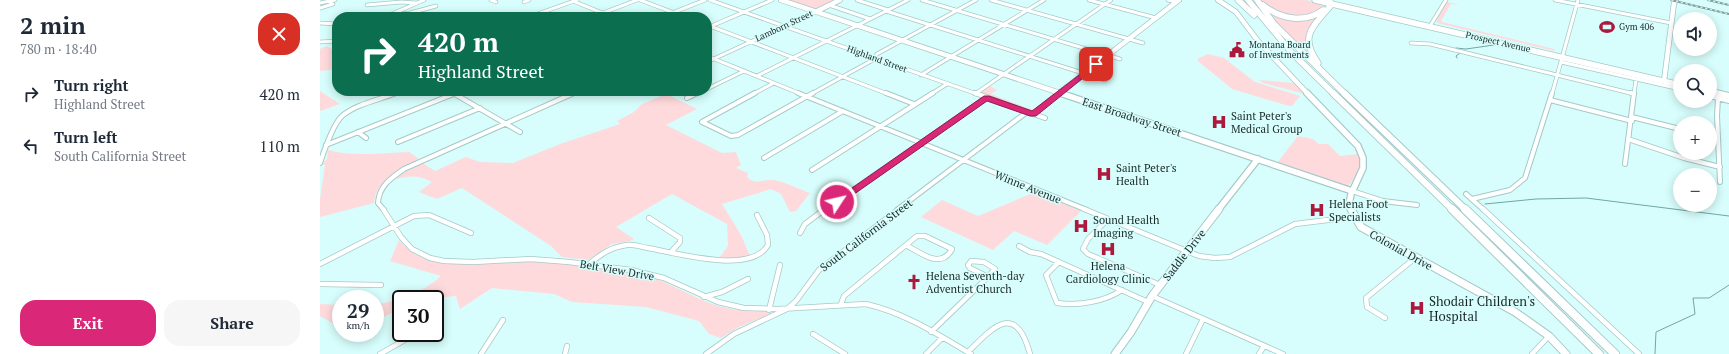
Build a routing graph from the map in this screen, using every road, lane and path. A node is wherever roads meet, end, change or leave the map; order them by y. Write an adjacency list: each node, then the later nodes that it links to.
1 (335, 0): 33 (street)
2 (424, 0): 39 (street)
3 (491, 0): 35 (street)
4 (529, 0): 36 (street)
5 (574, 0): 51 (street); 52 (street)
6 (637, 0): 53 (street)
7 (640, 0): 54 (street)
8 (705, 0): 55 (street)
9 (710, 0): 56 (street, Highland Street)
10 (772, 0): 56 (street)
11 (780, 0): 57 (street, East Broadway Street)
12 (840, 0): 43 (street, Lamborn Street)
13 (857, 0): 46 (street)
14 (908, 0): 46 (street)
15 (922, 0): 47 (street)
16 (976, 0): 47 (street)
17 (992, 0): 48 (street)
18 (1044, 0): 48 (street)
19 (1089, 0): 40 (street)
20 (1112, 0): 40 (street)
21 (1168, 0): 34 (street)
22 (1218, 0): 149 (street)
23 (1238, 0): 71 (highway)
24 (1248, 0): 71 (highway)
25 (1258, 0): 26 (highway); 106 (highway)
26 (1310, 0)
27 (1315, 0): 37 (highway, Prospect Avenue)
28 (1325, 0): 37 (highway); 58 (highway, Prospect Avenue)
29 (1446, 0): 68 (street)
30 (1555, 0): 41 (street)
31 (1578, 0): 41 (street)
32 (1676, 0): 62 (street)
33 (328, 1): 38 (street); 45 (street)
34 (1178, 1): 59 (street)
35 (496, 2)
36 (524, 2)
37 (1333, 2): 58 (highway); 68 (highway, Prospect Avenue); 106 (highway)
38 (320, 3)
39 (417, 3): 42 (street); 49 (street)
40 (1105, 4): 59 (street); 65 (street)
41 (1577, 4): 62 (street); 89 (street)
42 (367, 5)
43 (829, 5): 57 (street, Lamborn Street); 60 (street)
44 (436, 6): 50 (street)
45 (320, 8)
46 (887, 10): 60 (street); 67 (street)
47 (957, 10): 64 (street); 67 (street)
48 (1027, 10): 64 (street); 65 (street)
49 (397, 12)
50 (414, 12)
51 (542, 12)
52 (600, 12)
53 (609, 12)
54 (670, 12)
55 (675, 12)
56 (744, 12): 66 (street); 69 (street, Highland Street)
57 (815, 12): 69 (street, Lamborn Street); 70 (street, East Broadway Street)
58 (1391, 15): 68 (highway, Prospect Avenue)
59 (1156, 18): 74 (street)
60 (870, 19): 70 (street)
61 (320, 23): 63 (street)
62 (1671, 23): 100 (street)
63 (332, 24)
64 (1003, 24): 73 (street); 75 (street)
65 (1076, 24): 73 (street); 74 (street)
66 (712, 25)
67 (930, 25): 75 (street); 78 (street)
68 (1431, 25): 89 (highway, Prospect Avenue)
69 (784, 26): 77 (street, Highland Street); 80 (street, Lamborn Street)
70 (857, 26): 77 (street); 78 (street, East Broadway Street)
71 (1267, 26): 204 (highway)
72 (712, 28): 80 (street)
73 (1053, 39): 83 (street); 84 (street)
74 (1129, 39): 81 (street); 84 (street)
75 (978, 40): 83 (street); 85 (street)
76 (332, 41): 79 (street)
77 (826, 41): 87 (street); 88 (street, Highland Street)
78 (902, 41): 85 (street, East Broadway Street); 88 (street)
79 (320, 42)
80 (750, 42): 86 (street, Lamborn Street); 87 (street)
81 (1143, 43)
82 (1411, 43): 95 (street)
83 (1028, 56): 92 (street); 93 (street)
84 (1107, 56): 90 (street); 93 (street)
85 (950, 57): 92 (street, East Broadway Street); 94 (street)
86 (714, 58): 91 (street, Winne Avenue)
87 (793, 58): 96 (street); 97 (street)
88 (874, 58): 94 (street, Highland Street); 97 (street)
89 (1562, 58): 95 (street); 98 (street); 100 (highway, Prospect Avenue)
90 (1120, 59)
91 (744, 71): 96 (street, Winne Avenue); 104 (street)
92 (1003, 74): 108 (street, East Broadway Street); 109 (street)
93 (1084, 74): 99 (street); 108 (street)
94 (921, 75): 103 (street, Highland Street)
95 (1557, 75): 110 (street); 121 (street)
96 (757, 76): 102 (street, Winne Avenue)
97 (842, 77): 117 (street); 123 (street)
98 (1636, 79): 105 (street); 110 (street)
99 (1106, 80)
100 (1664, 80): 101 (highway, Prospect Avenue)
101 (1673, 82)
102 (774, 83): 117 (street, Winne Avenue); 117 (street)
103 (947, 84): 109 (street, Highland Street); 123 (street)
104 (712, 86)
105 (1673, 87)
106 (1341, 91): 205 (highway)
107 (1717, 92): 111 (highway)
108 (1059, 93): 127 (street); 142 (street, East Broadway Street)
109 (975, 94): 119 (street, Highland Street)
110 (1634, 94): 129 (street)
111 (1729, 95)
112 (389, 96): 140 (street)
113 (450, 96): 133 (street)
114 (459, 96): 124 (street)
115 (568, 96): 130 (street)
116 (691, 96): 118 (street)
117 (807, 96): 125 (street, Winne Avenue)
118 (686, 98)
119 (986, 98): 126 (street, Highland Street); 139 (street)
120 (1718, 98): 122 (street); 136 (street)
121 (1550, 100): 129 (street); 151 (street)
122 (1729, 101)
123 (914, 104): 131 (street)
124 (480, 108): 130 (street); 138 (street)
125 (843, 111): 131 (street, Winne Avenue); 141 (street)
126 (1027, 112): 127 (street, Highland Street); 143 (street, South California Street)
127 (1033, 114): 128 (street, Highland Street)
128 (1045, 118)
129 (1632, 119): 132 (street); 137 (street)
130 (506, 123): 134 (street); 157 (street, Belt View Drive)
131 (880, 126): 139 (street, Winne Avenue); 147 (street)
132 (1673, 128)
133 (358, 132): 135 (street); 140 (street)
134 (520, 132)
135 (366, 138)
136 (1718, 138): 146 (street)
137 (1628, 139): 145 (street); 146 (street)
138 (398, 142)
139 (920, 143): 143 (street, Winne Avenue); 159 (street)
140 (326, 145): 144 (street)
141 (764, 158)
142 (1258, 159): 149 (street, East Broadway Street); 163 (street, Saddle Drive)
143 (963, 160): 156 (street, Winne Avenue); 178 (street, South California Street)
144 (320, 163)
145 (1625, 164)
146 (1720, 167): 148 (street)
147 (812, 170)
148 (1720, 182)
149 (1352, 191): 152 (street, East Broadway Street); 154 (street)
150 (1466, 194): 151 (street)
151 (1472, 199): 206 (street)
152 (1417, 205)
153 (757, 215): 162 (street)
154 (1353, 217): 163 (street, Winne Avenue); 164 (street, Colonial Drive)
155 (649, 218): 162 (street)
156 (1108, 219): 163 (street, Winne Avenue); 173 (street)
157 (394, 226): 158 (street); 166 (street); 167 (street, Belt View Drive)
158 (471, 233)
159 (800, 233)
160 (906, 245): 160 (street); 177 (street)
161 (1019, 246): 165 (street)
162 (672, 251): 167 (street)
163 (1186, 252): 173 (street, Saddle Drive)
164 (1415, 258): 180 (street); 185 (street, Colonial Drive)
165 (1058, 262): 174 (street); 174 (street)
166 (320, 264)
167 (589, 264): 175 (street, Belt View Drive)
168 (780, 265): 179 (street)
169 (988, 277): 169 (street); 183 (street)
170 (748, 279): 175 (street)
171 (320, 284): 172 (street)
172 (381, 285)
173 (1160, 285): 176 (street, Saddle Drive)
174 (1122, 290): 176 (street)
175 (704, 297): 179 (street, Belt View Drive)
176 (1150, 299): 181 (street); 198 (street, Saddle Drive)
177 (841, 304): 178 (street, Belt View Drive); 183 (street, Belt View Drive)
178 (788, 308): 179 (street, Belt View Drive); 194 (street, South California Street)
179 (769, 310)
180 (1385, 318)
181 (1203, 319): 189 (street); 199 (street)
182 (503, 320): 192 (street)
183 (931, 332): 186 (street, Belt View Drive)
184 (813, 334): 195 (street)
185 (1549, 336): 202 (street); 203 (street, Colonial Drive)
186 (942, 338): 190 (street, Belt View Drive); 196 (street)
187 (401, 342): 191 (street)
188 (567, 346): 193 (street)
189 (1264, 346): 200 (street); 201 (street)
190 (970, 353): 197 (street)
191 (380, 354)
192 (481, 354)
193 (565, 354)
194 (706, 354)
195 (845, 354)
196 (926, 354)
197 (1030, 354)
198 (1115, 354)
199 (1187, 354)
200 (1259, 354)
201 (1283, 354)
202 (1532, 354)
203 (1566, 354)
204 (1599, 354)
205 (1615, 354)
206 (1639, 354)

